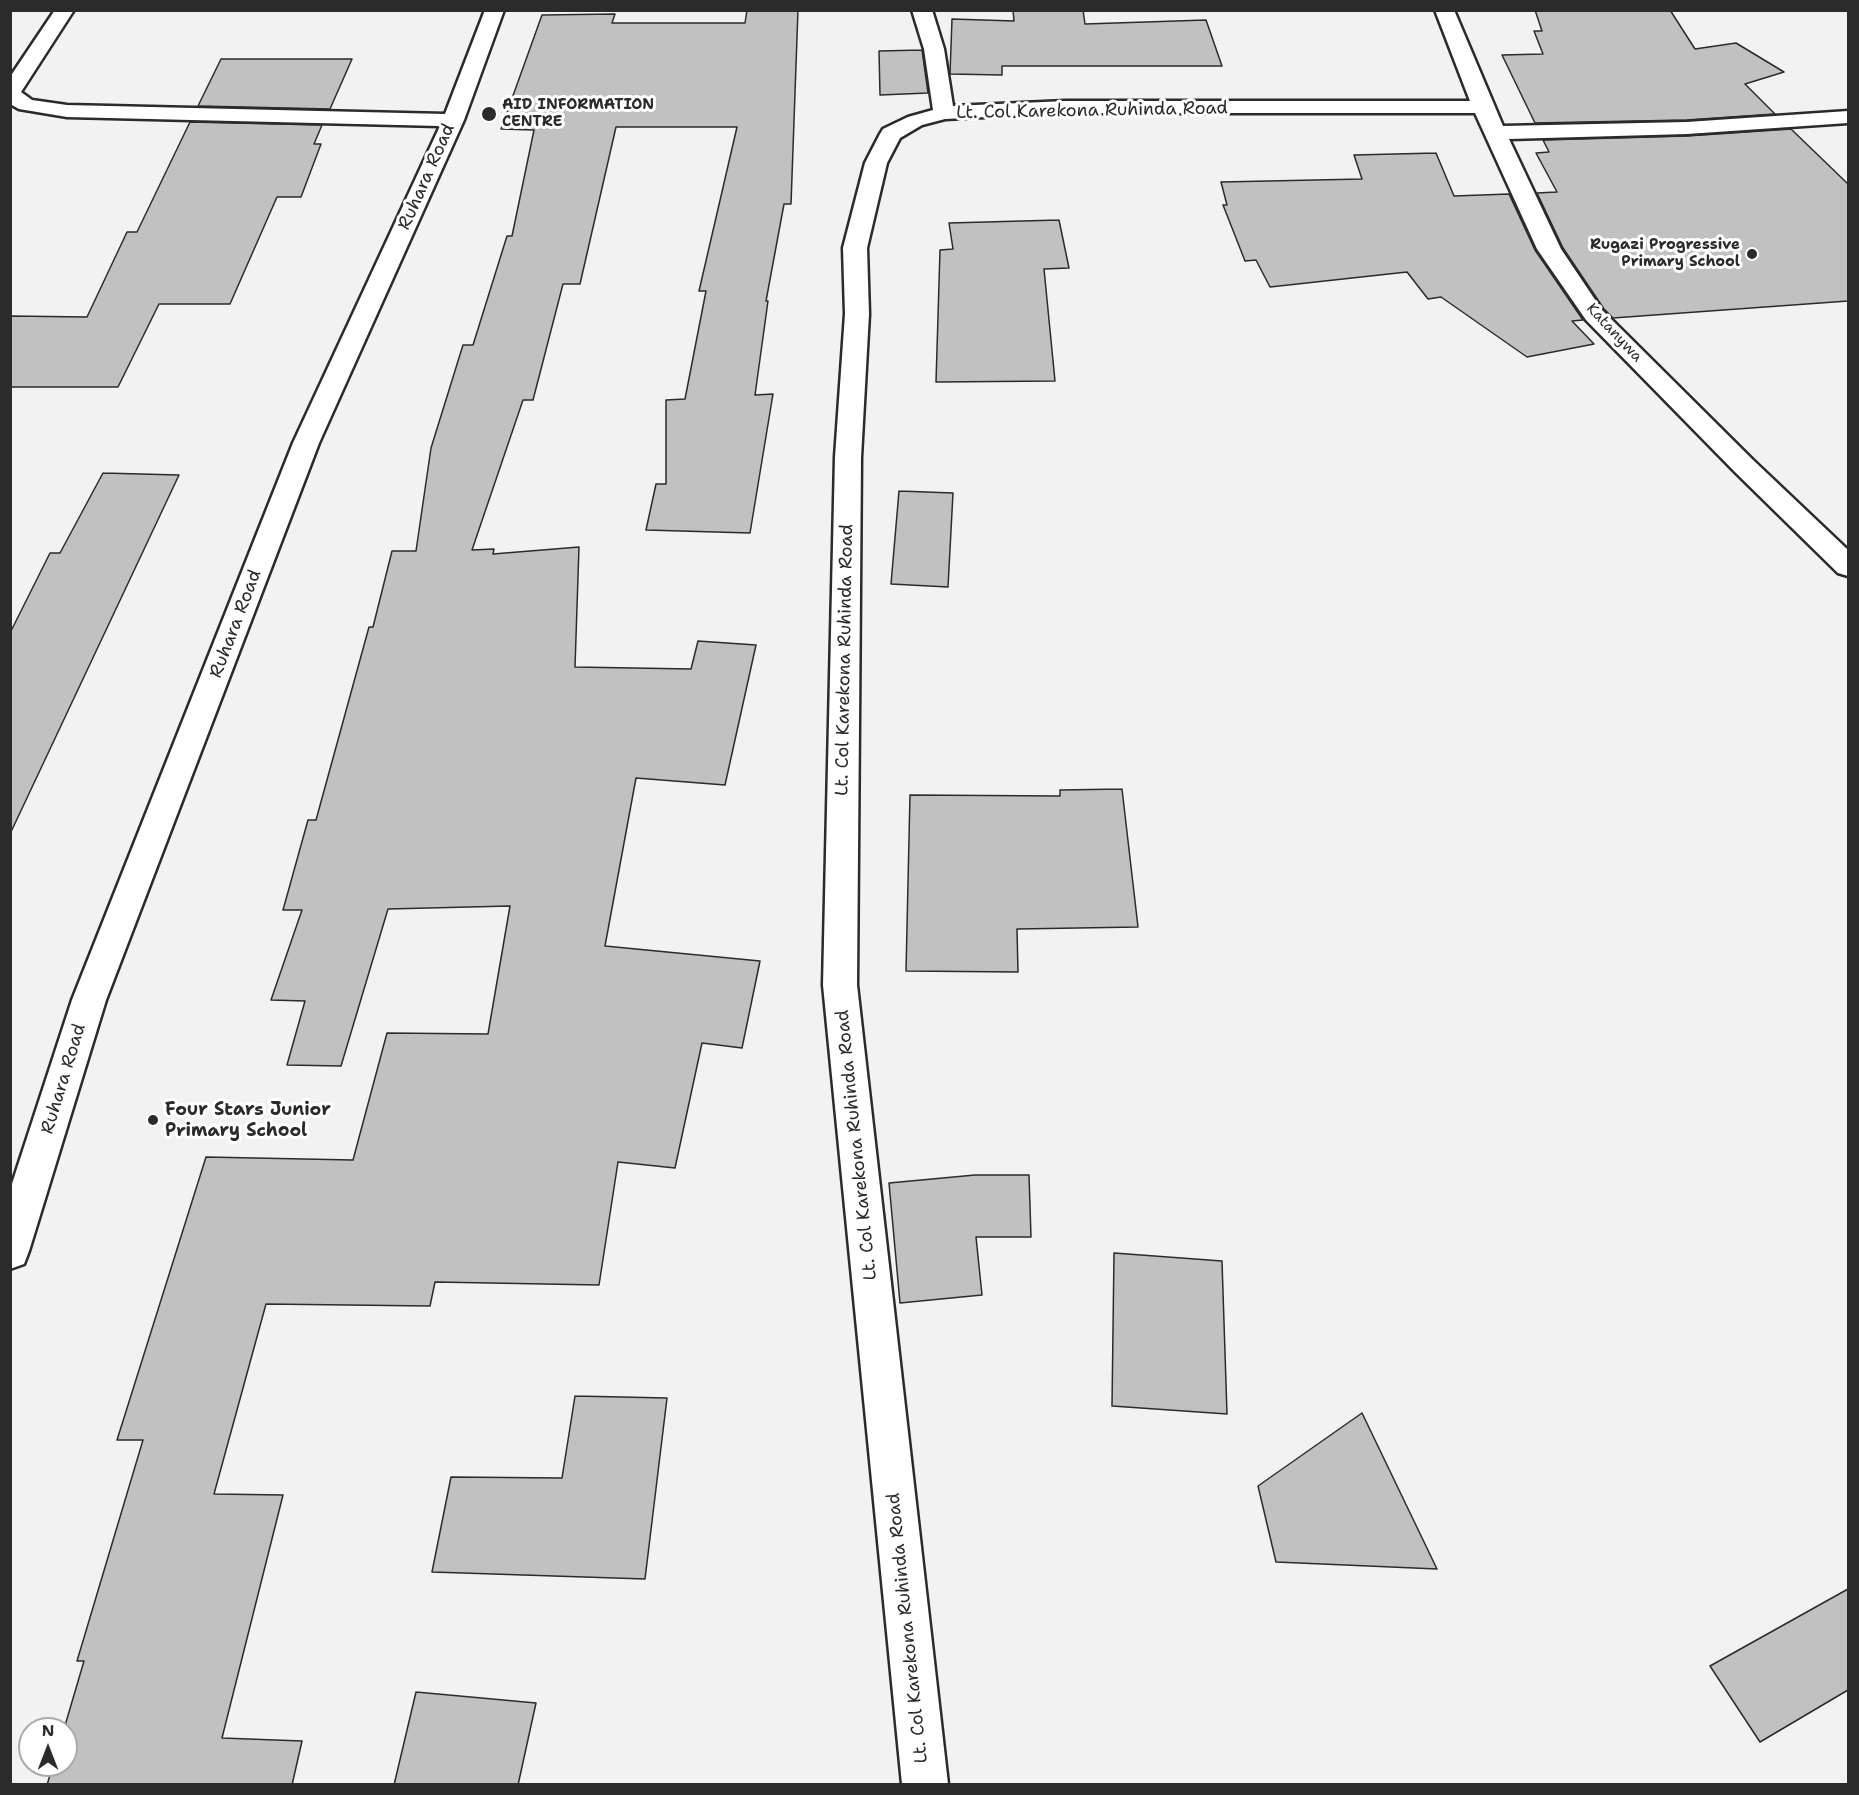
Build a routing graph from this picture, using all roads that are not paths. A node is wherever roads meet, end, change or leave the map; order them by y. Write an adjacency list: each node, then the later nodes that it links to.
1 (65, 10): 5 (street)
2 (495, 10): 8 (street, Ruhara Road)
3 (922, 10): 6 (street)
4 (1444, 10): 9 (street, Katanywa)
5 (10, 93): 8 (street)
6 (944, 113): 9 (street, Lt. Col Karekona Ruhinda Road); 12 (street, Lt. Col Karekona Ruhinda Road)
7 (1848, 117): 9 (street, Lt. Col Karekona Ruhinda Road)
8 (453, 120): 11 (street, Ruhara Road)
9 (1489, 120): 10 (street, Katanywa)
10 (1848, 566)
11 (10, 1251)
12 (925, 1785)

